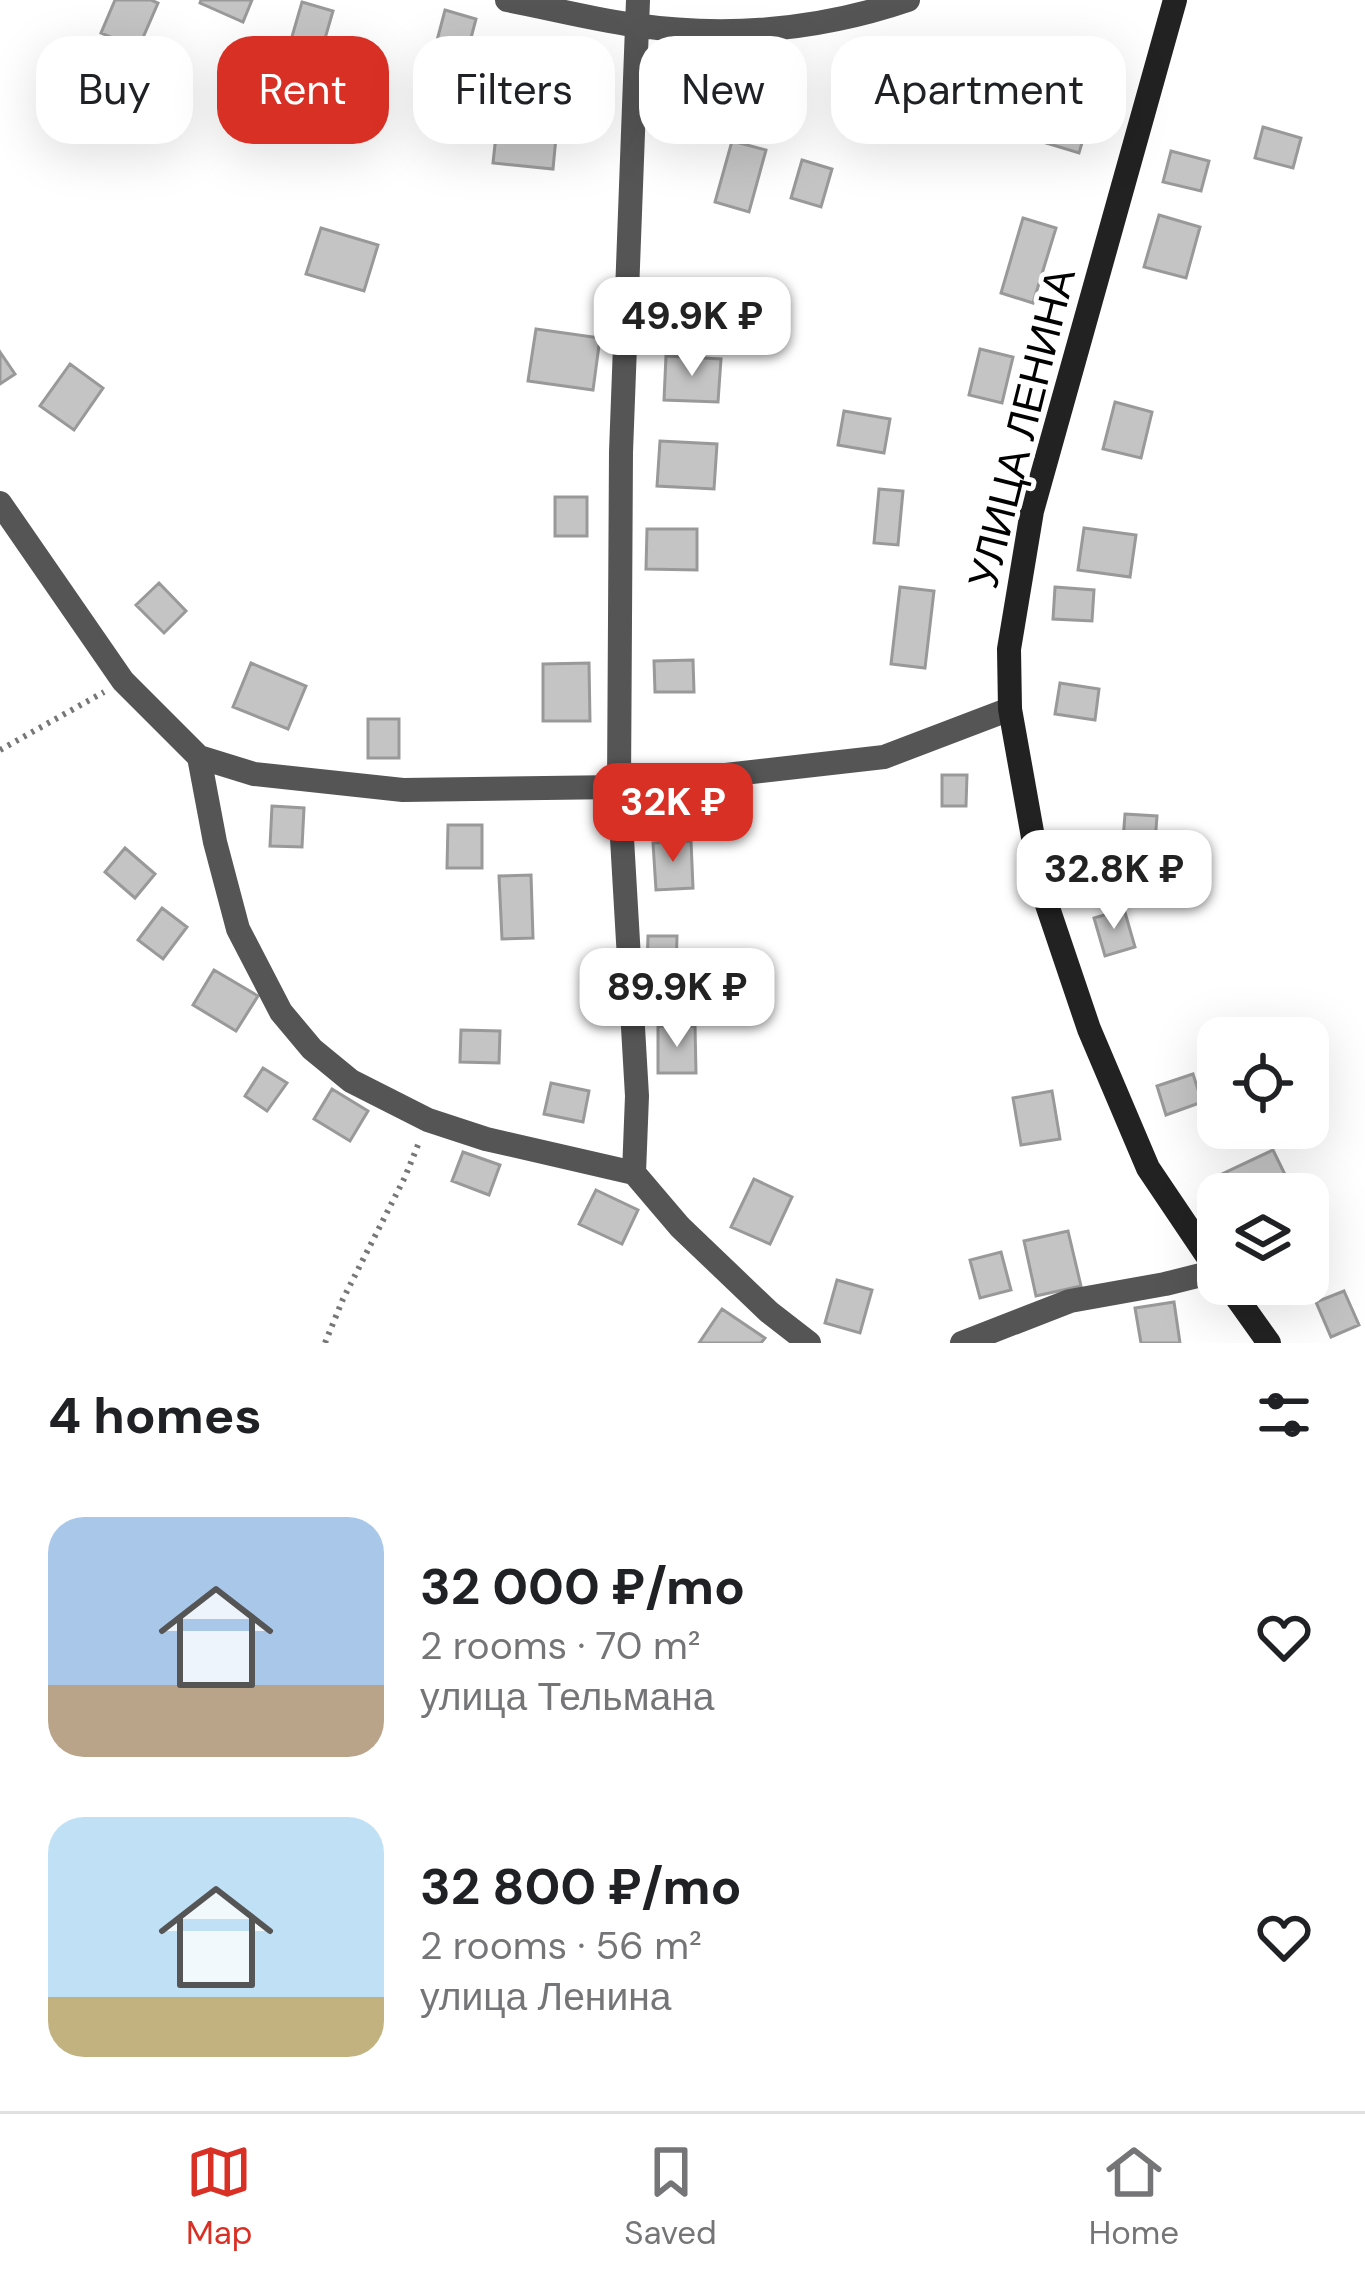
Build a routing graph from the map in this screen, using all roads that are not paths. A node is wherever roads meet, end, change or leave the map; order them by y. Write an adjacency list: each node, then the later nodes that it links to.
1 (507, 0): 4 (street)
2 (908, 0): 4 (street)
3 (1175, 0): 6 (main road, УЛИЦА ЛЕНИНА)
4 (637, 13): 8 (street)
5 (0, 503): 7 (street)
6 (1010, 709): 8 (street); 10 (main road, УЛИЦА ЛЕНИНА)
7 (199, 757): 8 (street); 9 (street)
8 (619, 787): 9 (street)
9 (634, 1173): 13 (street)
10 (1197, 1240)
11 (1197, 1276): 14 (street)
12 (1242, 1305): 15 (main road)
13 (809, 1343)
14 (962, 1343)
15 (1269, 1343)

